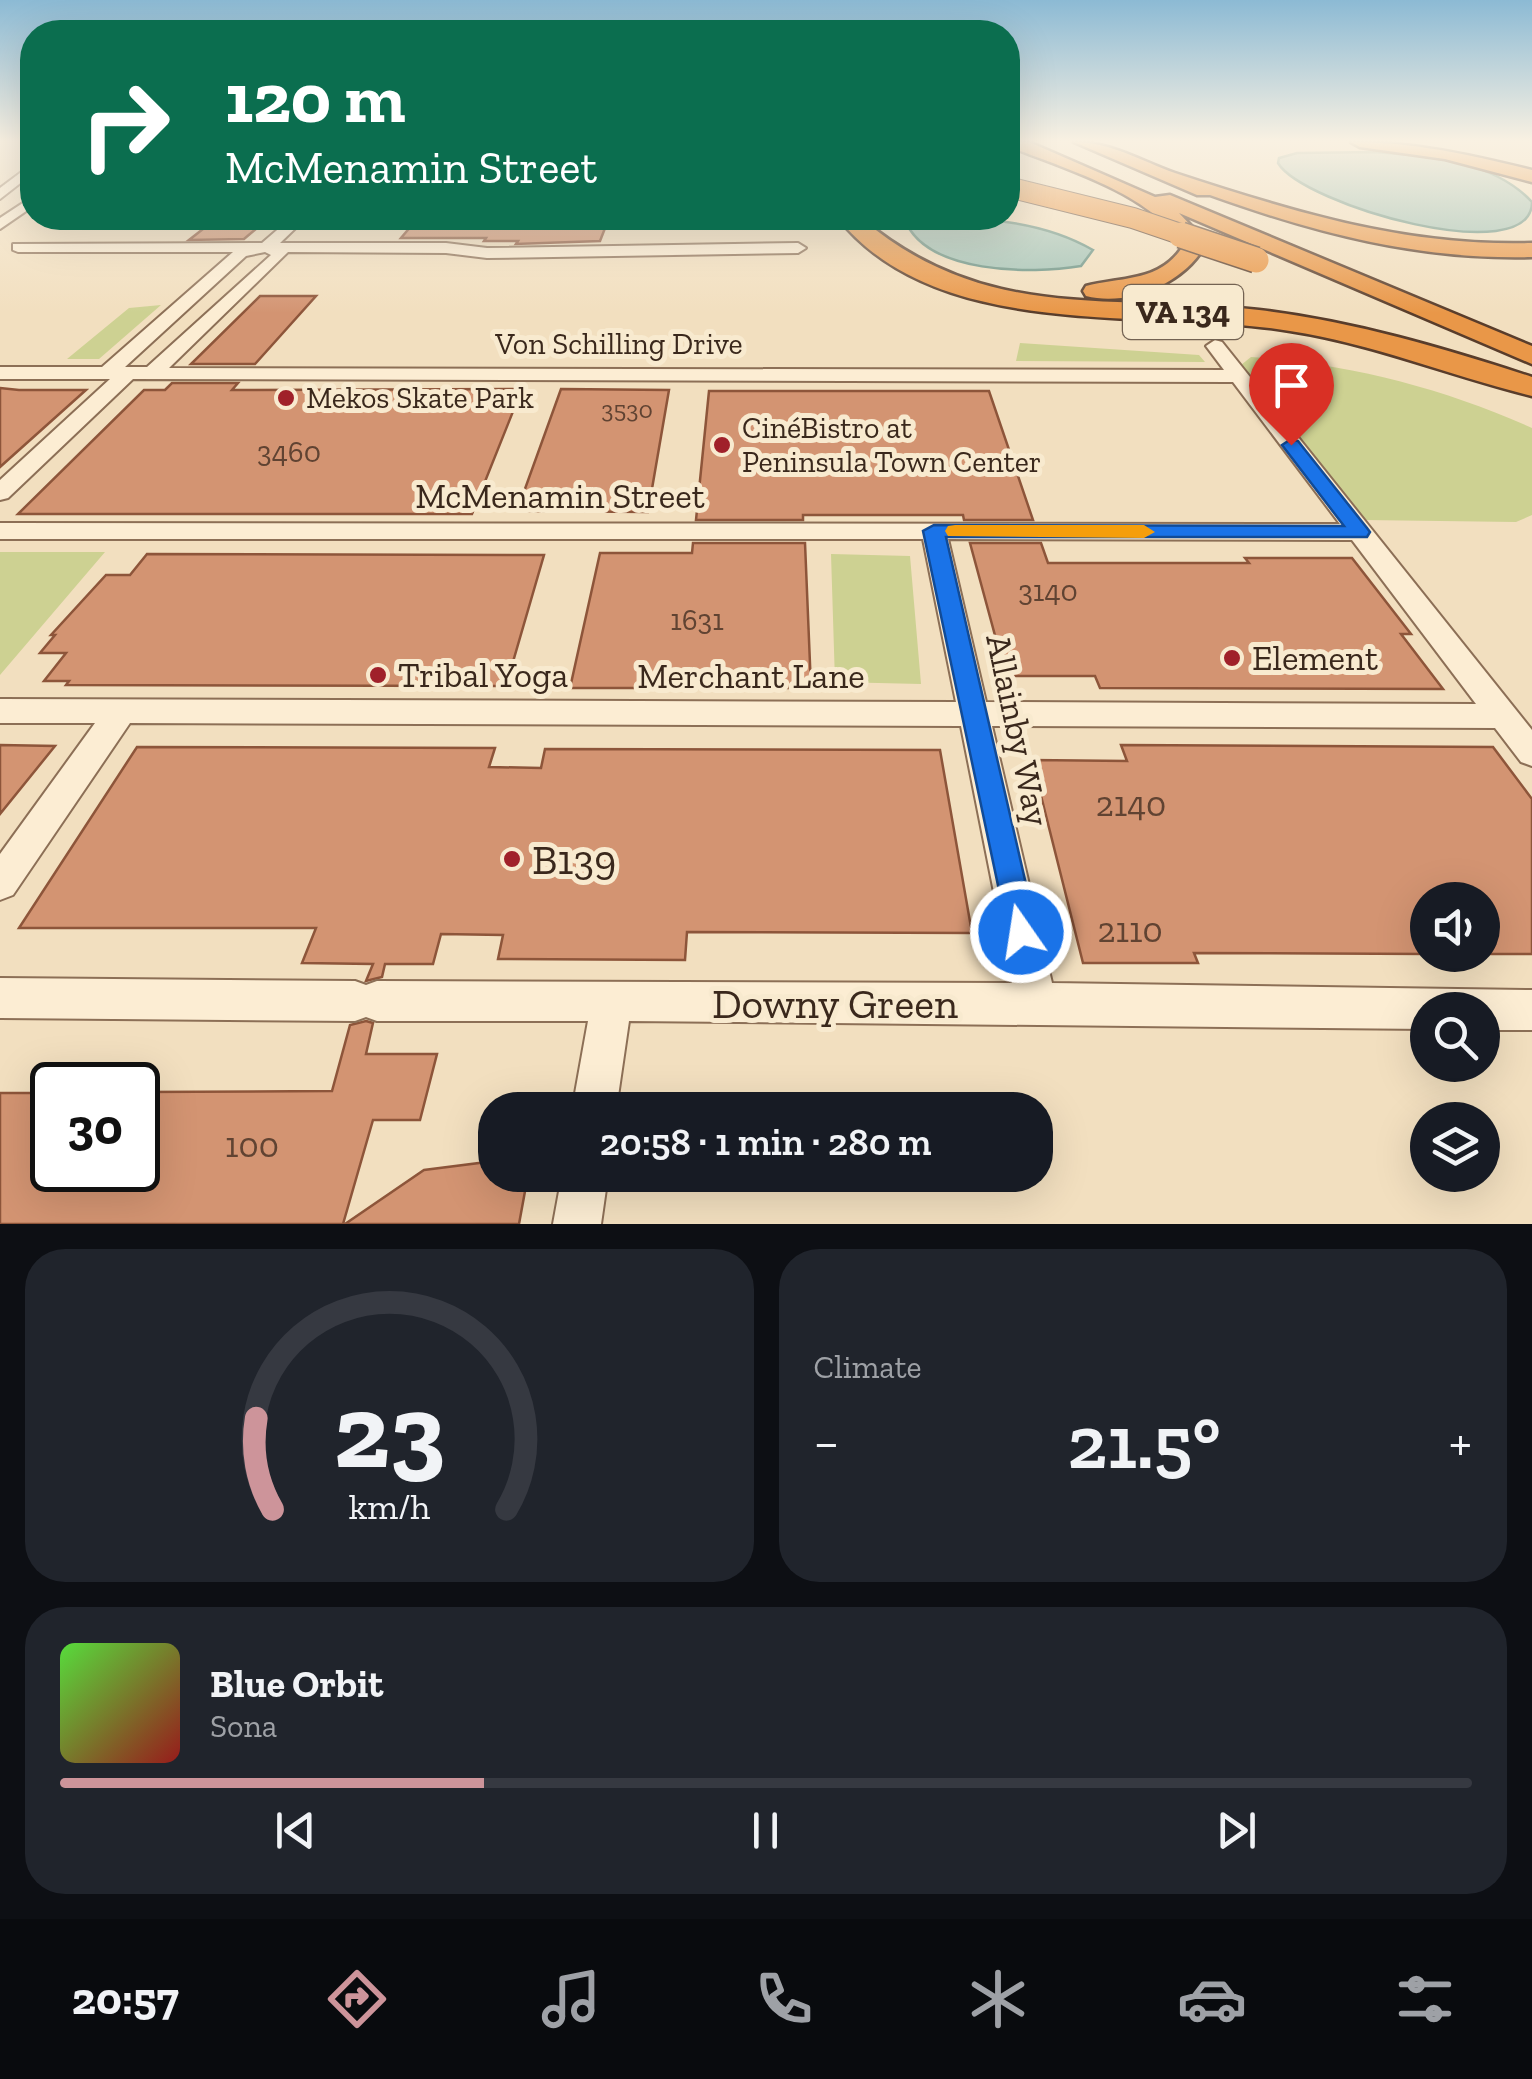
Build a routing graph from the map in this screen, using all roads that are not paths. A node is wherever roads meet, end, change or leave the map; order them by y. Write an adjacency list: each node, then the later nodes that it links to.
1 (1059, 199): 22 (highway, bridge)
2 (1144, 199): 10 (highway)
3 (1159, 199): 17 (highway)
4 (1224, 199): 15 (highway)
5 (1245, 199): 14 (highway)
6 (20, 209): 7 (street)
7 (0, 225)
8 (286, 230): 12 (street)
9 (863, 230): 23 (highway, VA 134)
10 (886, 230)
11 (18, 247): 12 (street)
12 (267, 247): 13 (street); 19 (street); 20 (street)
13 (798, 248)
14 (1532, 250)
15 (1382, 264)
16 (1214, 346): 21 (street)
17 (1532, 356)
18 (0, 373): 19 (street, Von Schilling Drive)
19 (116, 374): 20 (street, Von Schilling Drive); 24 (street)
20 (151, 374): 21 (street, Von Schilling Drive)
21 (1238, 376): 27 (street)
22 (1532, 376)
23 (1532, 386)
24 (0, 493)
25 (0, 530): 26 (street, McMenamin Street)
26 (934, 531): 27 (street, McMenamin Street); 30 (street, Allainby Way)
27 (1359, 532): 31 (street)
28 (0, 711): 29 (street, Merchant Lane)
29 (120, 713): 30 (street, Merchant Lane); 33 (street)
30 (972, 713): 31 (street, Merchant Lane); 36 (street, Allainby Way)
31 (1503, 716): 32 (street)
32 (1532, 753)
33 (0, 882)
34 (0, 998): 35 (street, Downy Green)
35 (610, 1003): 36 (street, Downy Green); 38 (street)
36 (1038, 1005): 37 (street, Downy Green)
37 (1532, 1010)
38 (597, 1092)
39 (582, 1192): 40 (street)
40 (577, 1224)

